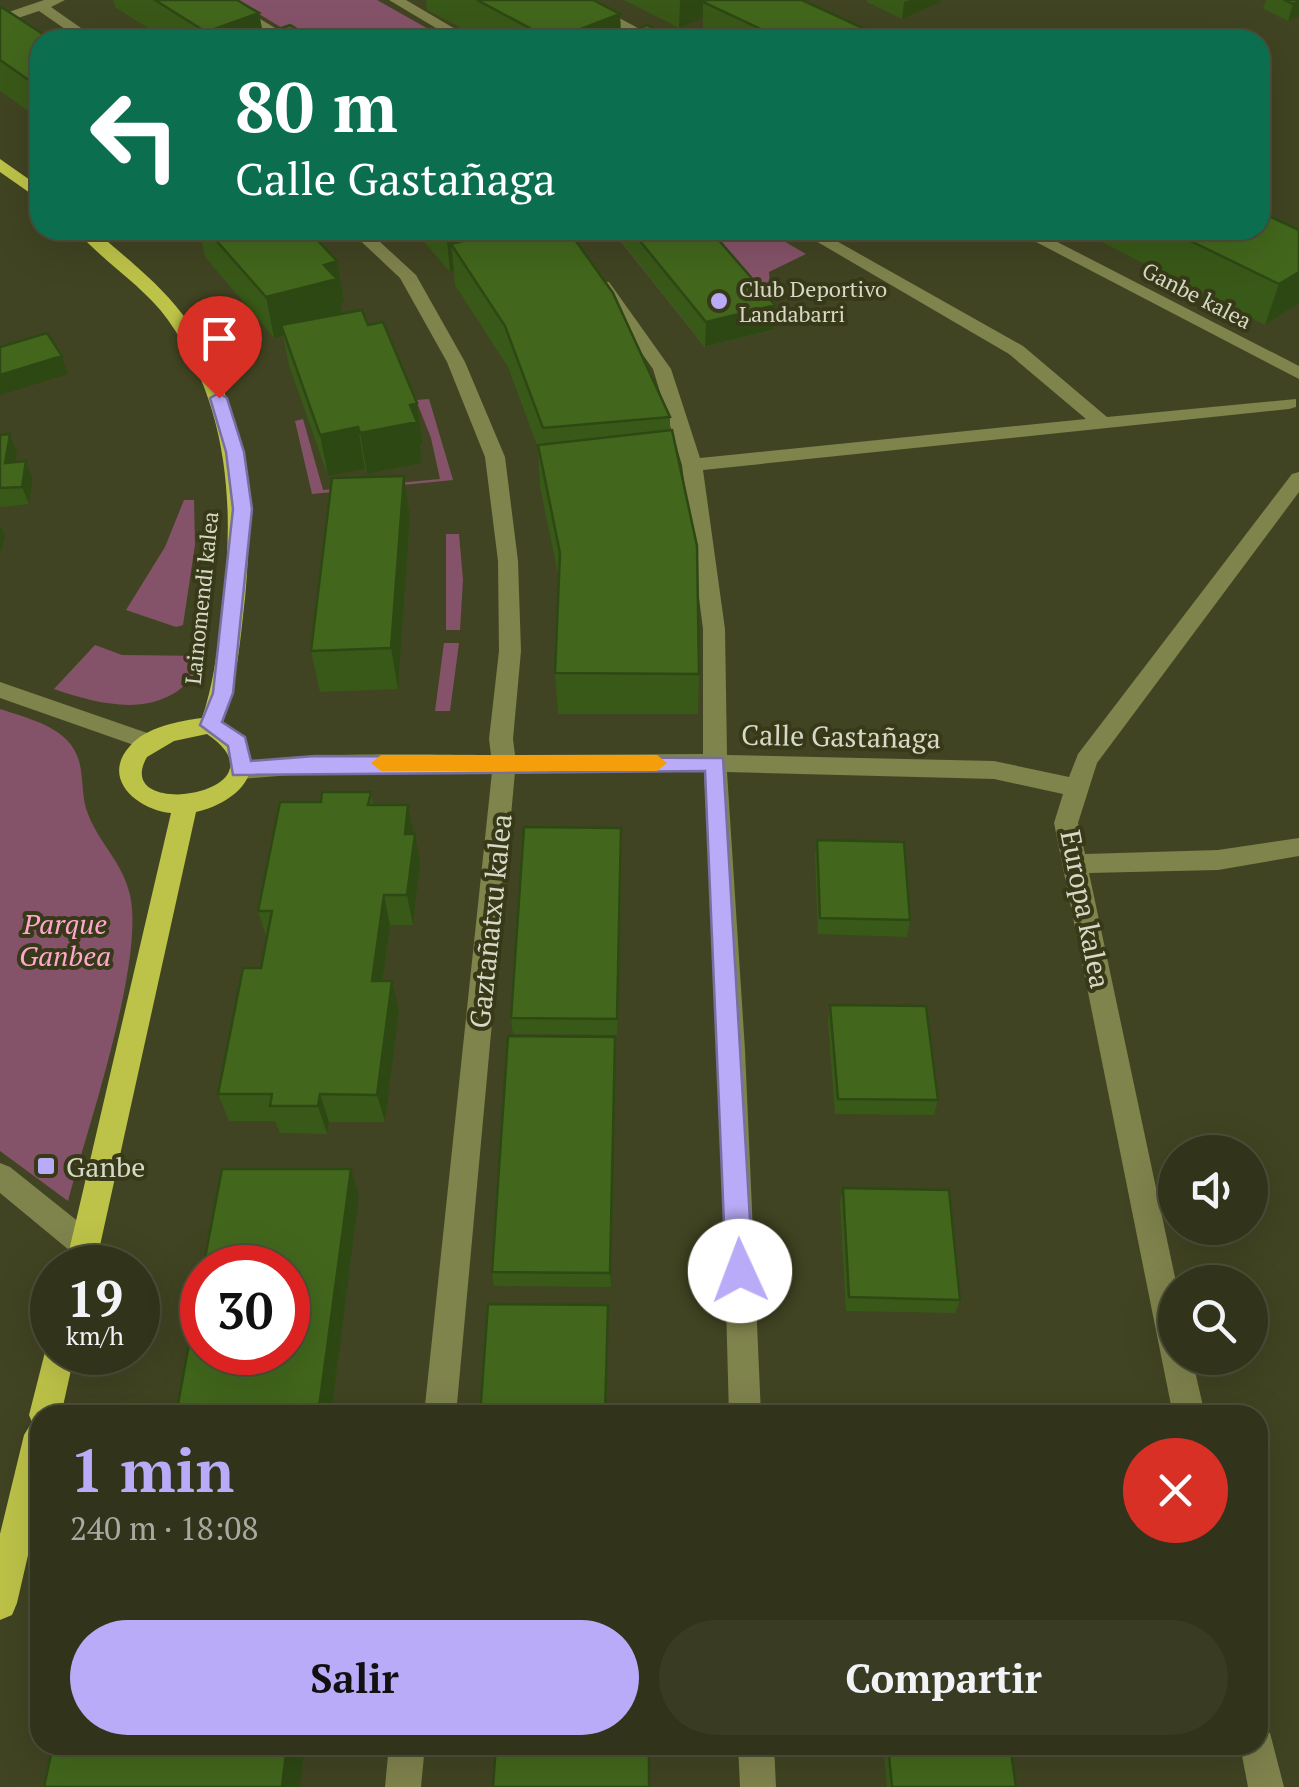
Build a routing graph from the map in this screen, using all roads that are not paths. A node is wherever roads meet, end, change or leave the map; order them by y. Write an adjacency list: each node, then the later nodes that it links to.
1 (58, 0): 6 (street)
2 (220, 0): 9 (street)
3 (428, 0): 5 (street)
4 (575, 0): 11 (street)
5 (402, 4): 10 (street)
6 (40, 6): 7 (street); 8 (street)
7 (0, 20)
8 (76, 30)
9 (271, 30)
10 (449, 30)
11 (634, 30)
12 (0, 164): 13 (main road)
13 (30, 187)
14 (96, 240): 25 (main road, Lainomendi kalea)
15 (368, 240): 27 (street, Gaztañatxu kalea)
16 (823, 240): 21 (street)
17 (1040, 240): 19 (street, Ganbe kalea)
18 (593, 272): 22 (street)
19 (1299, 373)
20 (1288, 403): 21 (street)
21 (1102, 423): 22 (street)
22 (692, 465): 28 (street)
23 (1299, 478): 30 (street, Europa kalea)
24 (0, 690): 26 (street)
25 (211, 725): 26 (main road); 29 (main road)
26 (148, 742): 31 (main road)
27 (504, 762): 28 (street, Calle Gastañaga); 29 (street, Calle Gastañaga); 41 (street, Gaztañatxu kalea)
28 (715, 763): 30 (street, Calle Gastañaga); 42 (street)
29 (241, 770): 31 (main road)
30 (1077, 788): 33 (street, Europa kalea)
31 (185, 806): 36 (main road)
32 (1299, 847): 33 (street)
33 (1075, 864): 37 (street, Europa kalea)
34 (0, 1176): 35 (street)
35 (72, 1245)
36 (85, 1245)
37 (1158, 1265)
38 (55, 1375): 40 (main road)
39 (1181, 1375): 43 (street)
40 (47, 1405)
41 (441, 1405)
42 (744, 1405)
43 (1187, 1405)
44 (30, 1477): 45 (main road)
45 (0, 1603)
46 (406, 1755): 49 (street)
47 (756, 1755): 50 (street)
48 (1260, 1755): 51 (street)
49 (403, 1787)
50 (758, 1787)
51 (1266, 1787)

